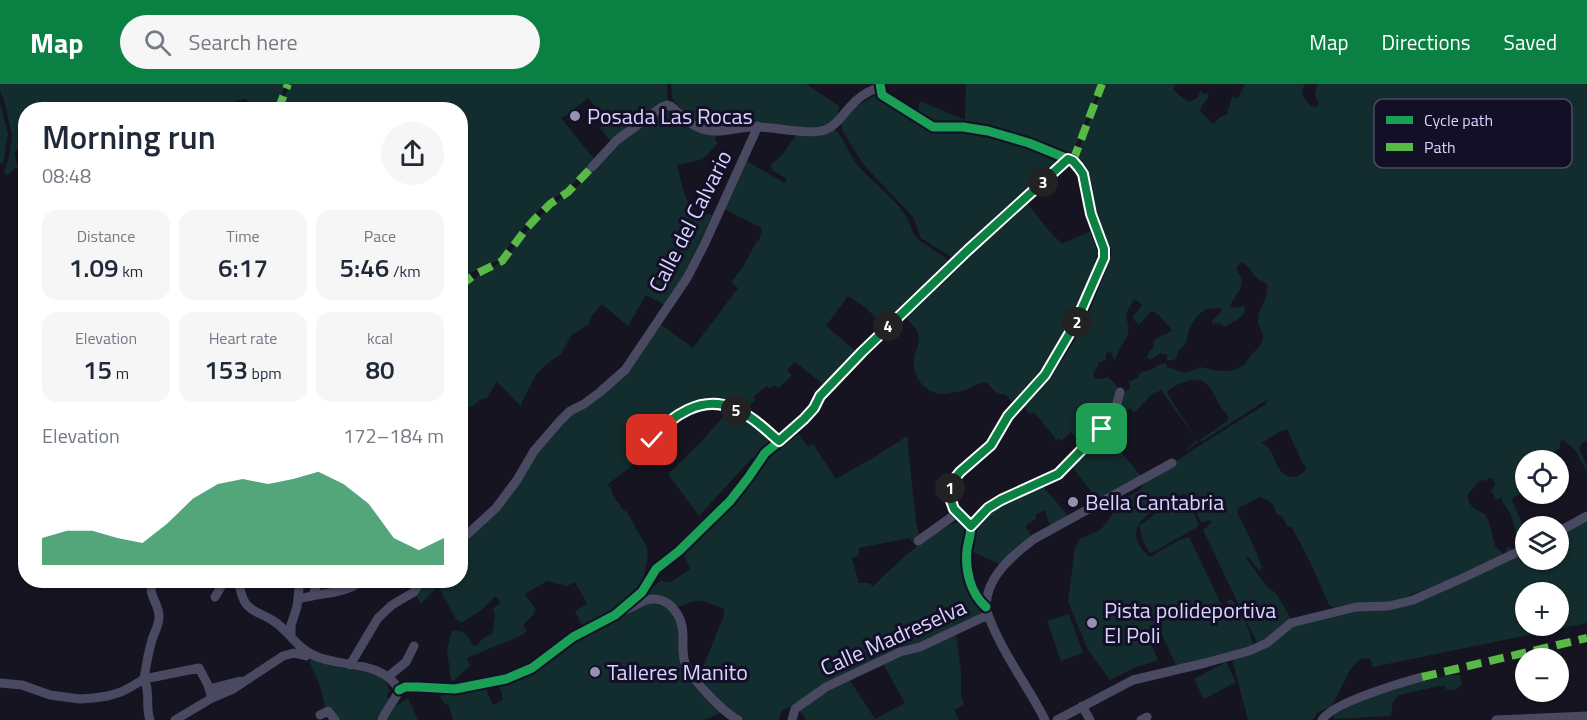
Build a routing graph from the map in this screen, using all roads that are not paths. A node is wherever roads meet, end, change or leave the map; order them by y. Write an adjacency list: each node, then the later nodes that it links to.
1 (880, 85): 2 (street); 3 (street)
2 (758, 126): 4 (street); 13 (street, Calle del Calvario)
3 (1068, 159): 6 (street); 9 (street)
4 (592, 167)
5 (1120, 392): 11 (street)
6 (779, 441): 7 (street); 27 (street)
7 (651, 444)
8 (1172, 463): 26 (street)
9 (957, 513): 11 (street); 14 (street)
10 (1587, 516): 12 (street)
11 (971, 526): 26 (street)
12 (1569, 526)
13 (468, 534)
14 (918, 541)
15 (1515, 553): 38 (street)
16 (150, 588): 34 (street)
17 (220, 588): 24 (street)
18 (240, 588): 28 (street)
19 (300, 588): 25 (street)
20 (316, 588): 23 (street)
21 (350, 588): 23 (street)
22 (416, 588): 31 (street)
23 (313, 595): 25 (street)
24 (215, 597)
25 (299, 599): 28 (street)
26 (987, 611): 46 (street, Calle Madreselva); 47 (street)
27 (615, 615): 36 (street); 45 (street)
28 (291, 638): 30 (street)
29 (414, 646): 32 (street)
30 (315, 656): 31 (street); 37 (street)
31 (351, 665): 32 (street)
32 (389, 676): 36 (street)
33 (1422, 677): 50 (street)
34 (144, 679): 35 (street); 37 (street); 41 (street)
35 (0, 683)
36 (399, 690): 44 (street)
37 (211, 694): 42 (street)
38 (1082, 706): 48 (street); 49 (street)
39 (320, 715): 43 (street)
40 (1587, 716): 51 (street)
41 (150, 720)
42 (175, 720)
43 (335, 720)
44 (382, 720)
45 (738, 720)
46 (792, 720)
47 (1045, 720)
48 (1057, 720)
49 (1089, 720)
50 (1322, 720)
51 (1496, 720)

